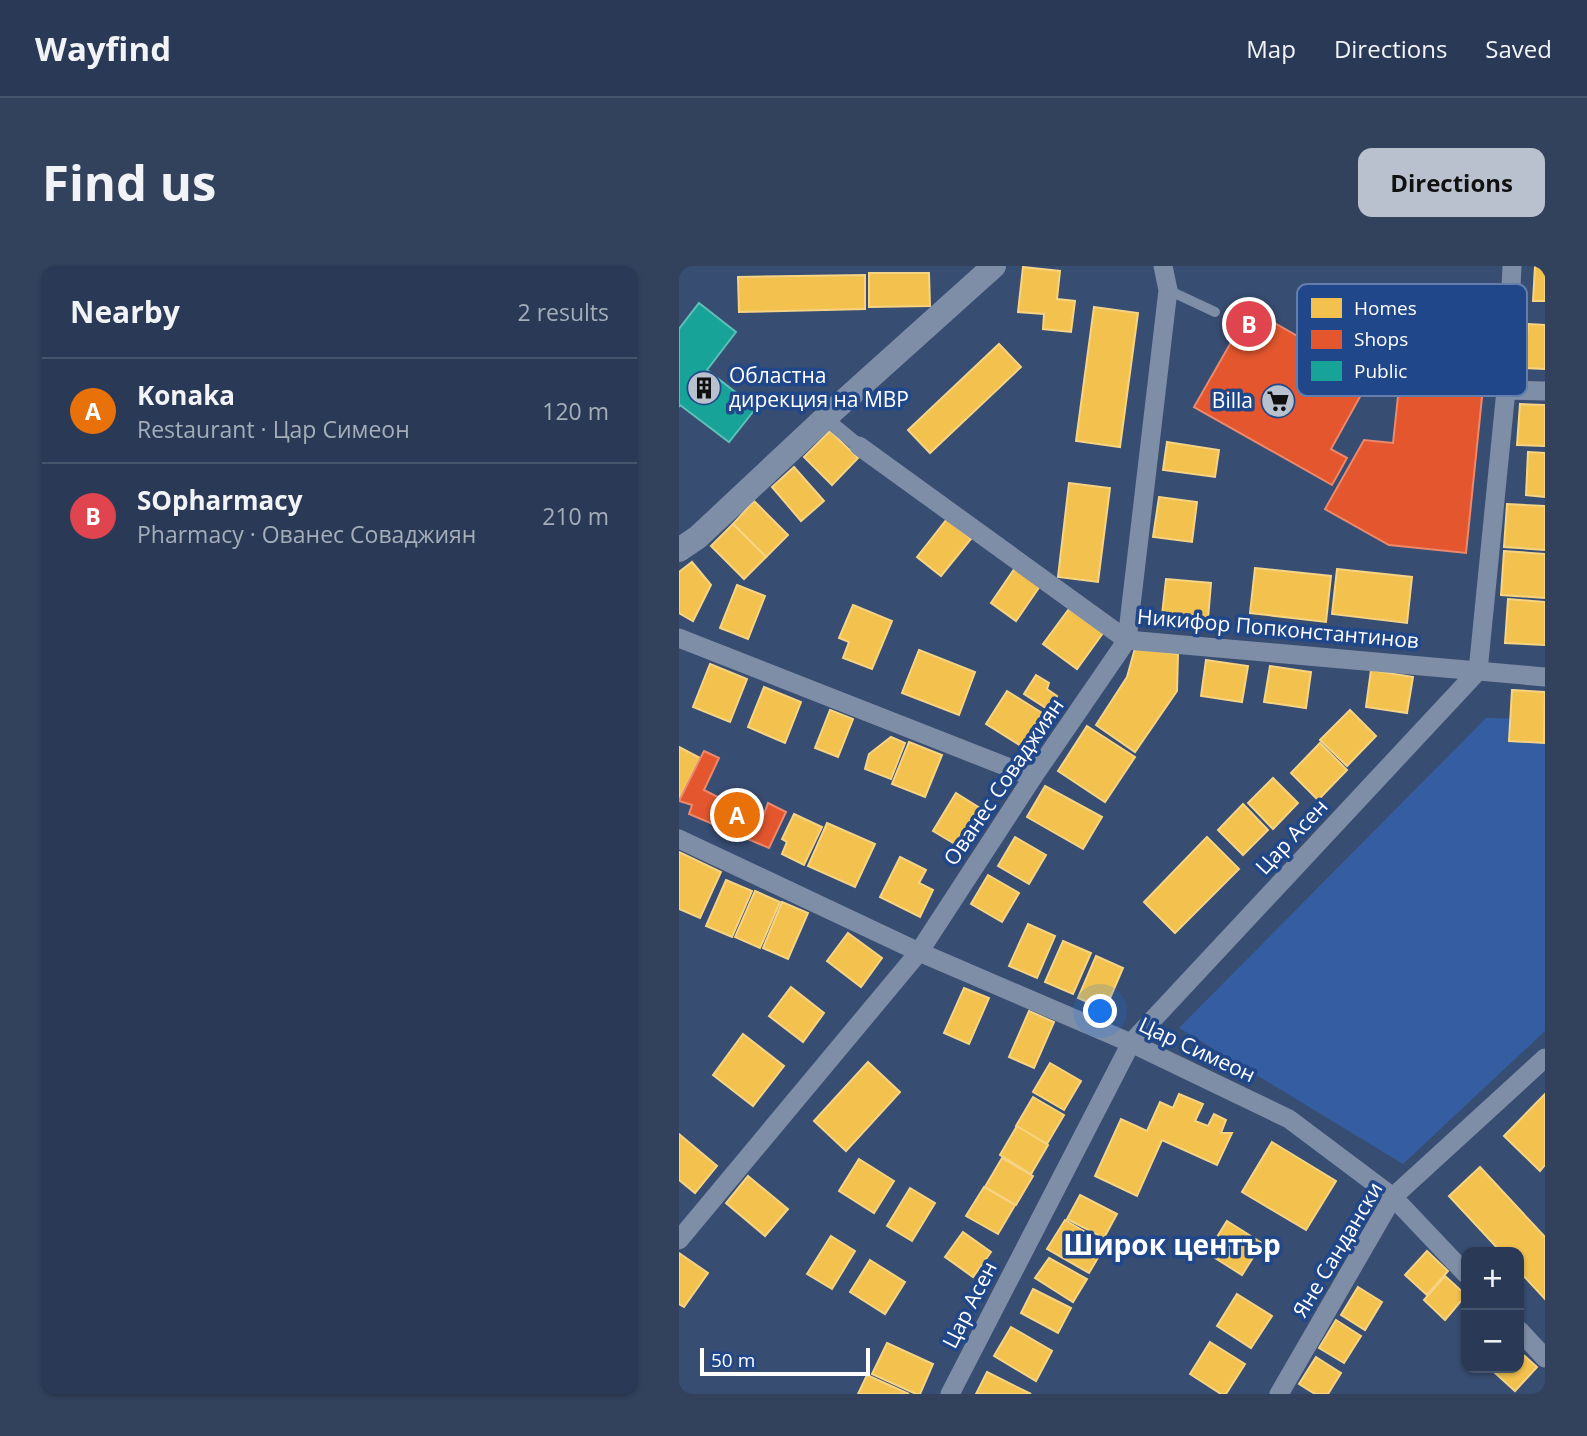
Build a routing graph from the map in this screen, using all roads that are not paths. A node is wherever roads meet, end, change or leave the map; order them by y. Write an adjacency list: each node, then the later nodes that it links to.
1 (994, 266): 10 (street)
2 (1163, 266): 5 (street, Ованес Соваджиян)
3 (1512, 266): 4 (street)
4 (1511, 284)
5 (1168, 290): 6 (lane); 14 (street, Ованес Соваджиян)
6 (1215, 312)
7 (1527, 391): 8 (street)
8 (1545, 391)
9 (1505, 396): 15 (street)
10 (825, 418): 11 (street); 12 (street)
11 (859, 446): 14 (street, Никифор Попконстантинов)
12 (679, 550)
13 (679, 638): 17 (street)
14 (1127, 640): 15 (street, Никифор Попконстантинов); 17 (street, Ованес Соваджиян)
15 (1478, 671): 16 (street, Никифор Попконстантинов); 20 (street, Цар Асен)
16 (1545, 677)
17 (1033, 777): 19 (street, Ованес Соваджиян)
18 (679, 838): 19 (street, Цар Симеон)
19 (919, 952): 20 (street, Цар Симеон); 23 (street, Ованес Соваджиян)
20 (1131, 1043): 22 (street, Цар Симеон); 27 (street, Цар Асен)
21 (1545, 1058): 22 (street, Яне Сандански)
22 (1393, 1197): 24 (street, Цар Симеон); 28 (street, Яне Сандански)
23 (679, 1240)
24 (1461, 1269)
25 (1524, 1335): 26 (street)
26 (1545, 1358)
27 (950, 1394)
28 (1279, 1394)

